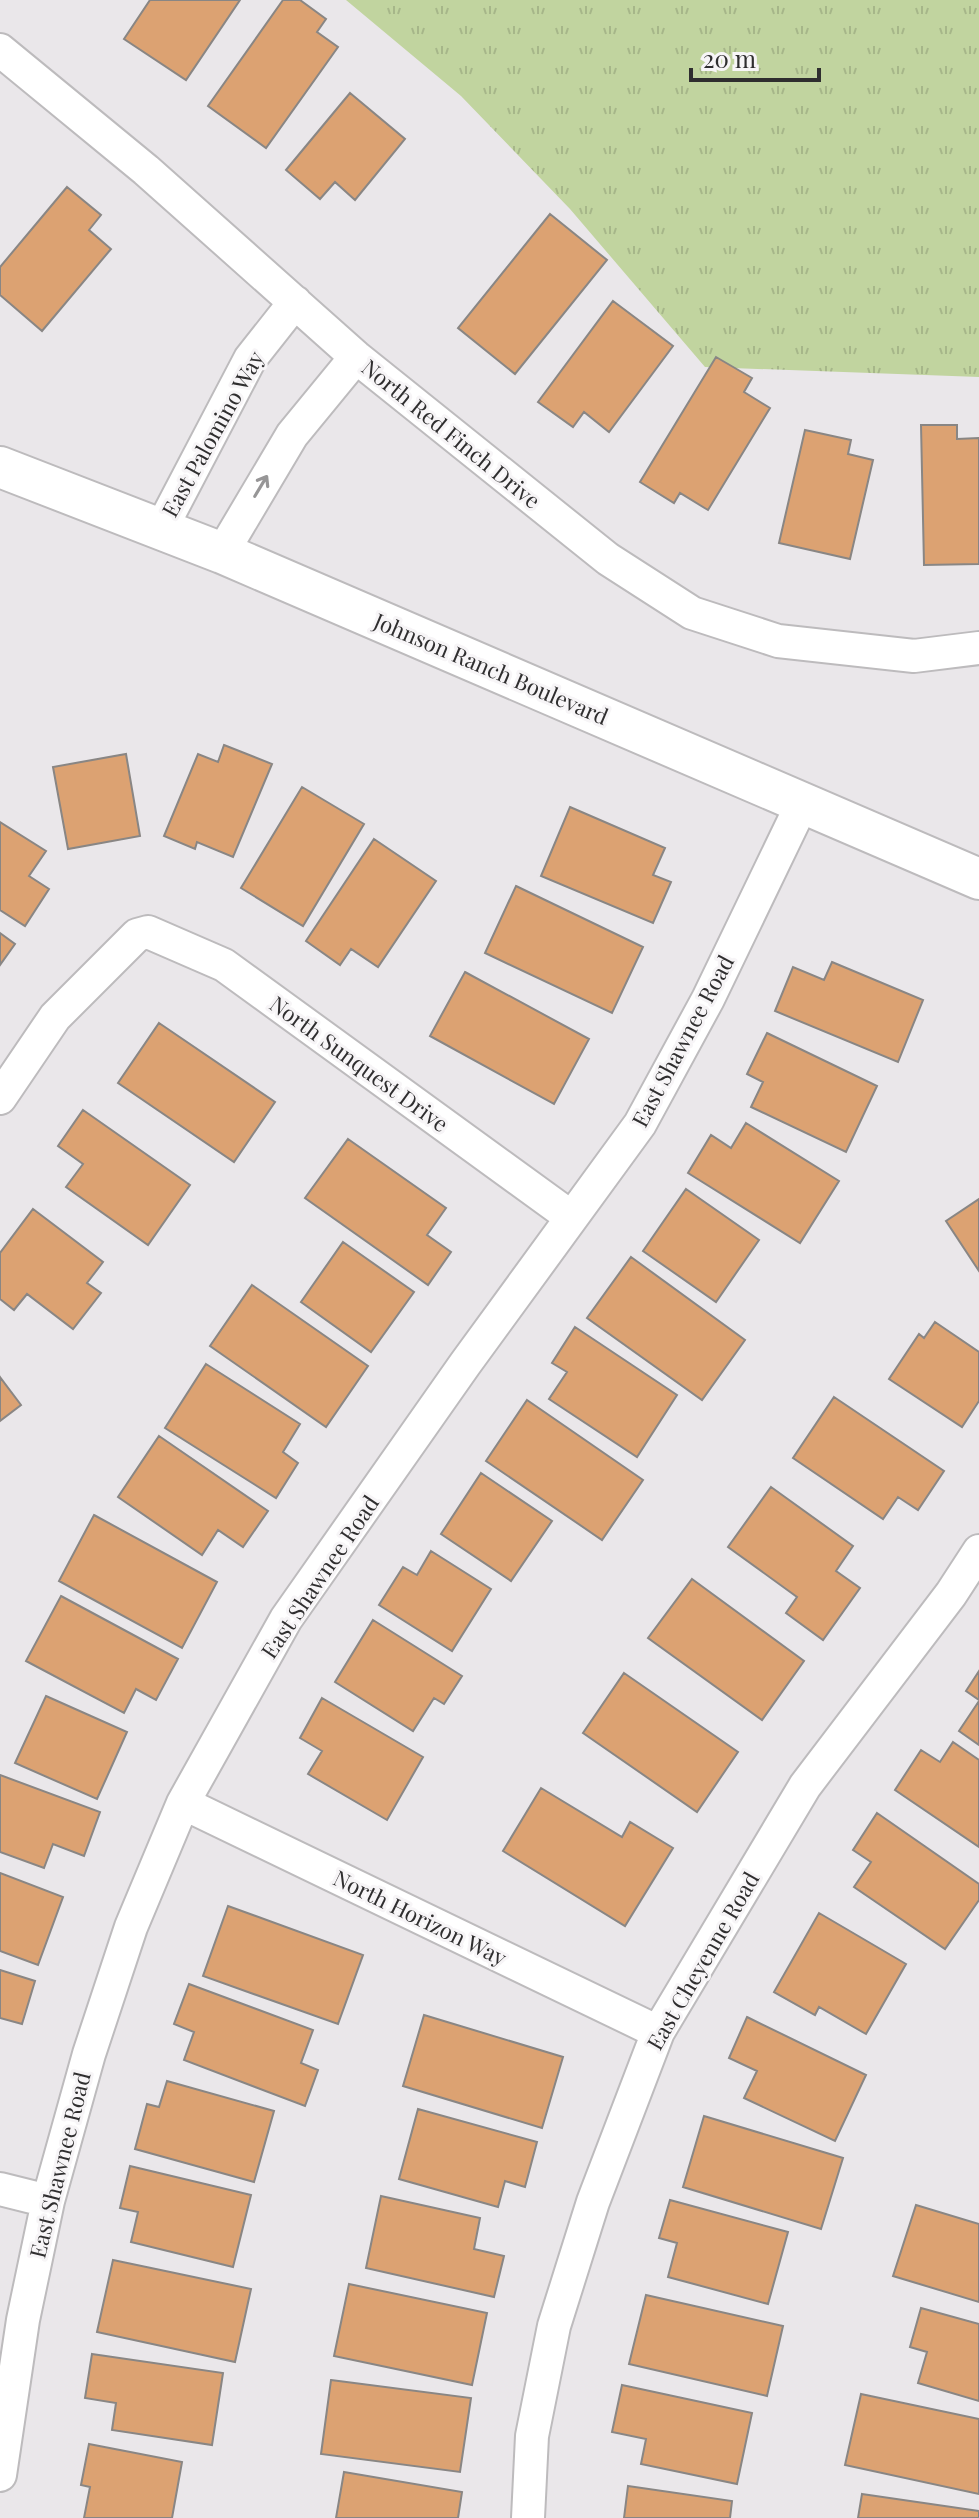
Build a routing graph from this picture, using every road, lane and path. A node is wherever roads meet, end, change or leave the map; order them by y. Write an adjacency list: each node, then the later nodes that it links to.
1 (0, 50): 2 (street, North Red Finch Drive)
2 (295, 302): 3 (street, North Red Finch Drive); 5 (street, East Palomino Way)
3 (356, 357): 6 (street, one-way to 3); 7 (street, North Red Finch Drive)
4 (0, 467): 5 (street, Johnson Ranch Boulevard)
5 (161, 529): 6 (street, Johnson Ranch Boulevard)
6 (222, 553): 8 (street, Johnson Ranch Boulevard)
7 (979, 648)
8 (803, 802): 9 (street, Johnson Ranch Boulevard); 11 (street, East Shawnee Road)
9 (979, 879)
10 (0, 1098): 11 (street, North Sunquest Drive)
11 (571, 1217): 13 (street, East Shawnee Road)
12 (979, 1551): 14 (street, East Cheyenne Road)
13 (183, 1803): 14 (street, North Horizon Way); 16 (street, East Shawnee Road)
14 (658, 2032): 18 (street, East Cheyenne Road)
15 (0, 2189): 16 (street)
16 (48, 2201): 17 (street, East Shawnee Road)
17 (0, 2475)
18 (528, 2518)

